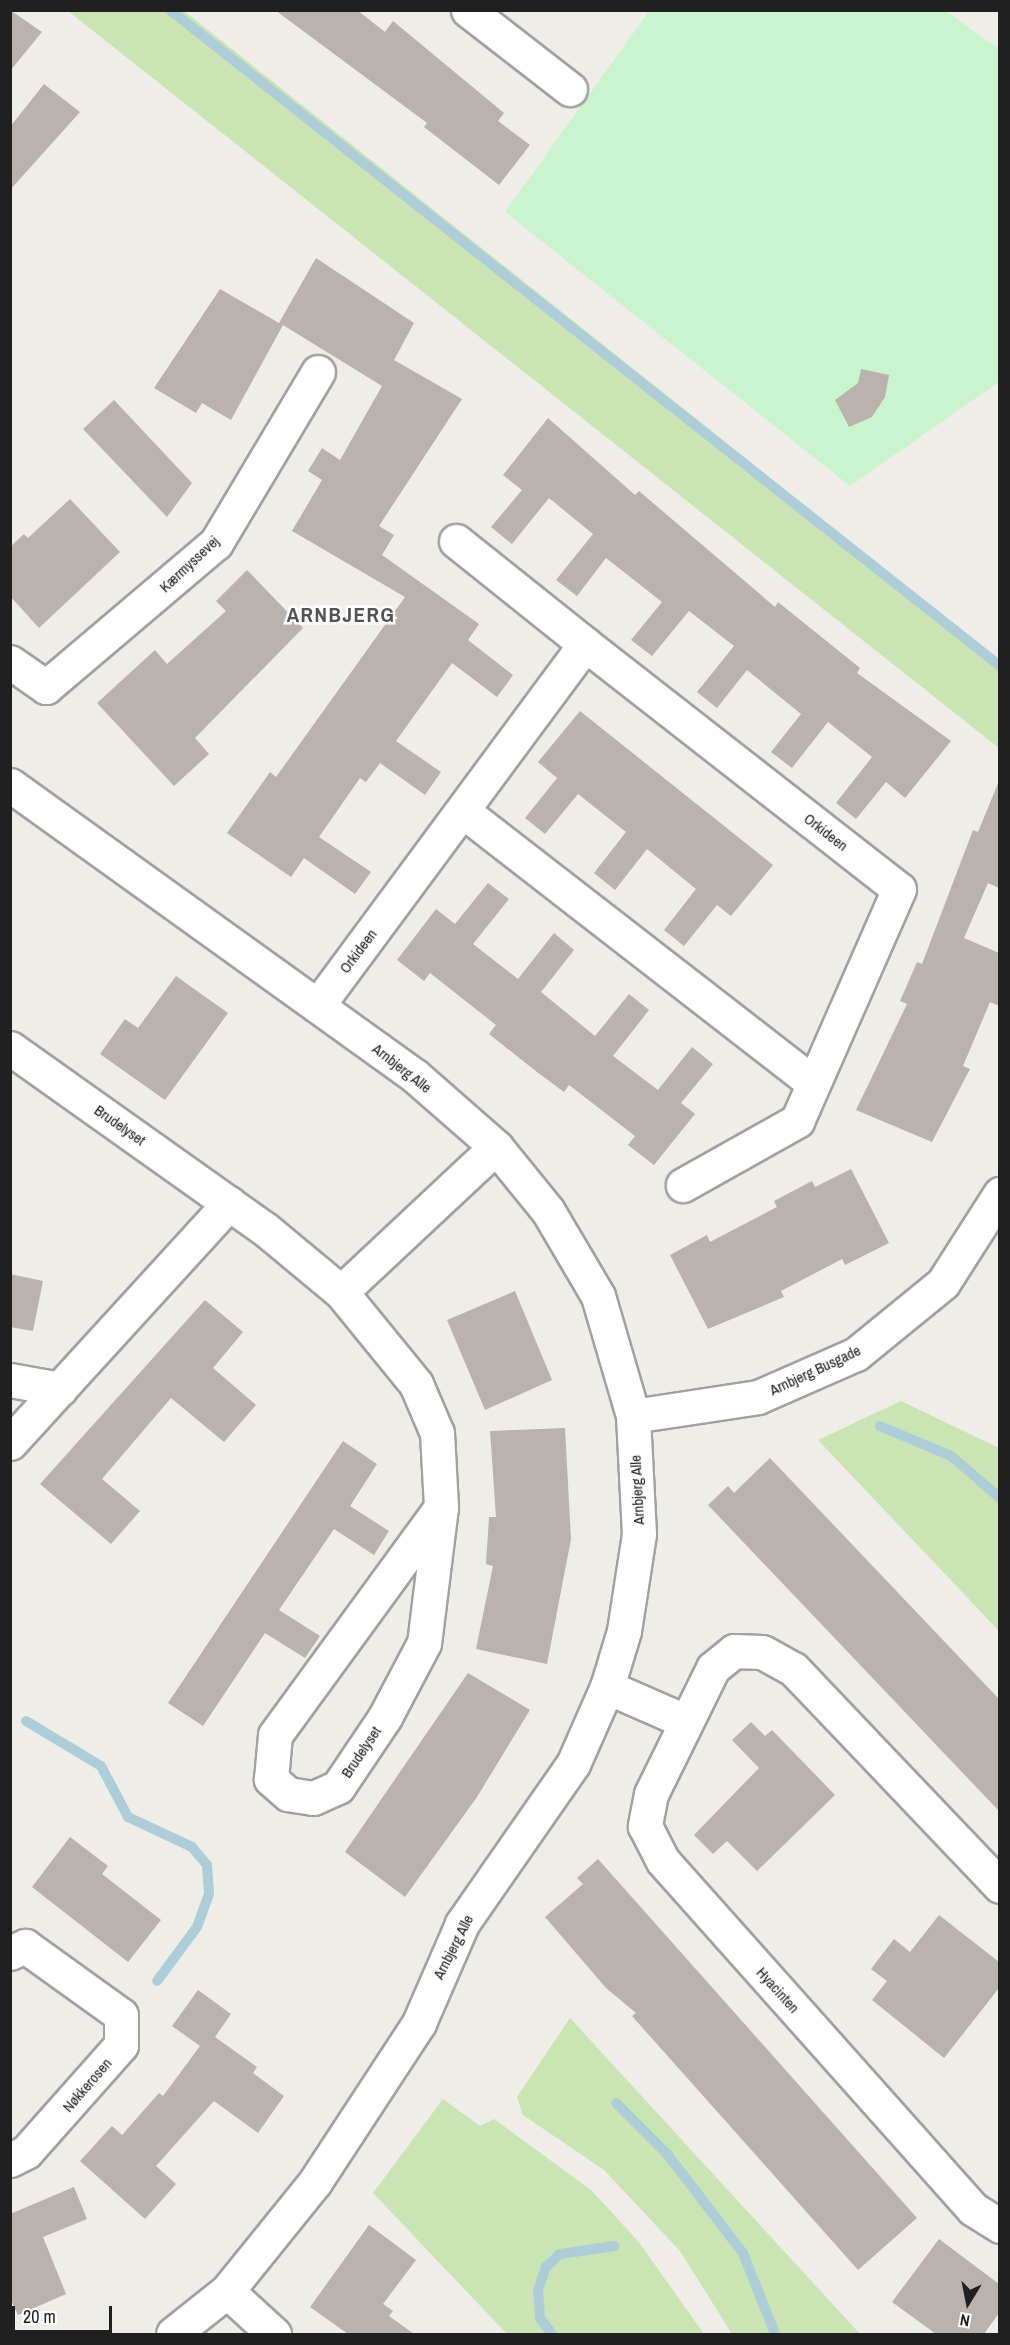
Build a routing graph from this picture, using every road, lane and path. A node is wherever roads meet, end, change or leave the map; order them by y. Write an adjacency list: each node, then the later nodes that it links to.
1 (468, 10): 2 (street)
2 (570, 89)
3 (318, 372): 6 (street, Kærmyssevej)
4 (456, 541): 5 (street, Orkideen)
5 (585, 644): 8 (street, Orkideen); 11 (street, Orkideen)
6 (10, 662)
7 (10, 785): 9 (street, Arnbjerg Alle)
8 (465, 812): 9 (street, Orkideen); 11 (street)
9 (318, 1005): 12 (street, Arnbjerg Alle)
10 (10, 1048): 15 (street, Brudelyset)
11 (813, 1083): 13 (street, Orkideen)
12 (496, 1147): 16 (street); 19 (street, Arnbjerg Alle)
13 (683, 1185)
14 (999, 1194): 19 (street, Arnbjerg Busgade)
15 (229, 1203): 16 (street, Brudelyset); 18 (street)
16 (341, 1292): 21 (street, Brudelyset)
17 (10, 1380): 18 (street)
18 (60, 1389): 20 (street)
19 (633, 1416): 22 (street, Arnbjerg Alle)
20 (10, 1443)
21 (441, 1507): 21 (street, Brudelyset)
22 (607, 1687): 23 (street); 28 (street, Arnbjerg Alle)
23 (685, 1721): 24 (street, Hyacinten); 27 (street, Hyacinten)
24 (999, 1886)
25 (10, 1953): 26 (street, Nøkkerosen)
26 (10, 2160)
27 (999, 2226)
28 (227, 2291): 29 (street, Arnbjerg Alle); 30 (street)
29 (173, 2334)
30 (274, 2334)

